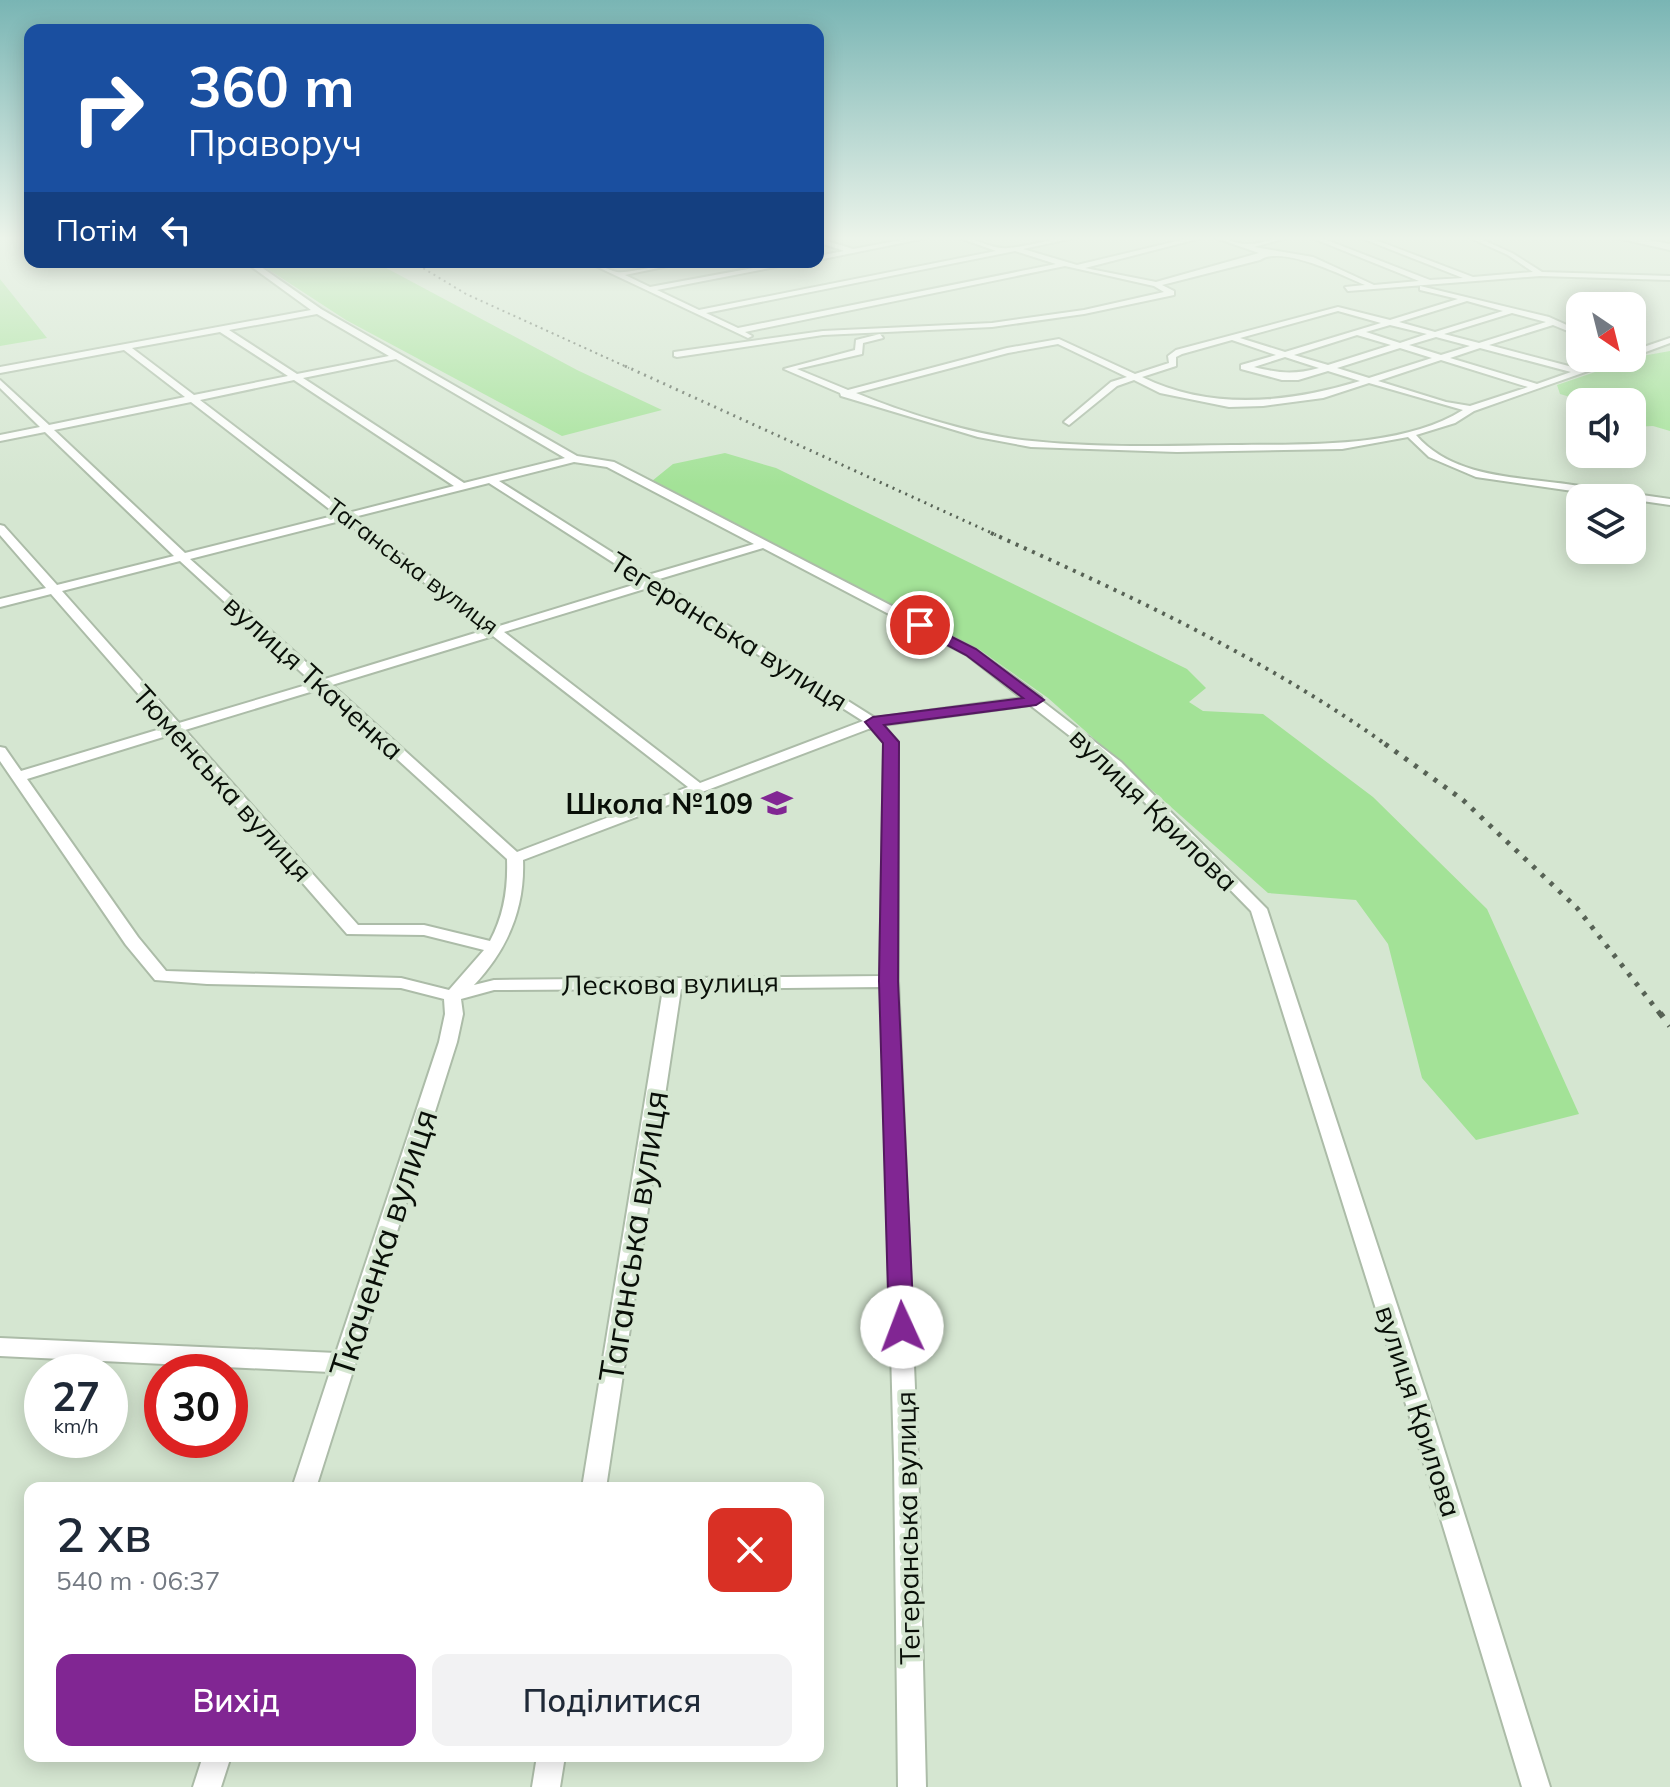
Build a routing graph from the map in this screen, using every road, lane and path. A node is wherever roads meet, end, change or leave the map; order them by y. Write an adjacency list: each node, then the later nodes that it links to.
1 (273, 319): 14 (street)
2 (332, 319): 28 (street, вулиця Крилова)
3 (717, 319): 16 (street)
4 (793, 319): 16 (street)
5 (1032, 319): 15 (street)
6 (1302, 319): 19 (street)
7 (1376, 319): 12 (street)
8 (1401, 319): 12 (street)
9 (1482, 319): 18 (street)
10 (1544, 319): 11 (street)
11 (1554, 322): 13 (street); 23 (street)
12 (1389, 323): 17 (street); 18 (street)
13 (1566, 328)
14 (222, 329): 24 (street); 35 (street)
15 (913, 329): 21 (street); 39 (street)
16 (741, 330): 21 (street)
17 (1357, 332): 22 (street); 27 (street)
18 (1434, 334): 22 (street); 23 (street)
19 (1235, 339): 27 (street); 34 (street)
20 (1670, 340): 25 (street)
21 (755, 342): 26 (street)
22 (1400, 345): 29 (street); 30 (street)
23 (1481, 346): 29 (street); 31 (street)
24 (126, 347): 32 (street); 40 (street, Таганська вулиця)
25 (1646, 349)
26 (677, 354)
27 (1284, 355): 30 (street); 30 (street)
28 (395, 357): 35 (street); 46 (street, вулиця Крилова)
29 (1444, 358): 36 (street); 38 (street)
30 (1327, 368): 36 (street)
31 (1566, 368)
32 (0, 370)
33 (1576, 372): 38 (street)
34 (1135, 377): 36 (street); 39 (street); 42 (street)
35 (296, 378): 40 (street); 48 (street)
36 (1369, 381): 41 (street)
37 (0, 383): 43 (street, вулиця Ткаченка)
38 (1536, 386): 41 (street)
39 (844, 394): 44 (street)
40 (193, 399): 43 (street); 50 (street, Таганська вулиця)
41 (1471, 409): 44 (street)
42 (1069, 422)
43 (48, 428): 45 (street); 53 (street, вулиця Ткаченка)
44 (1410, 434): 49 (street)
45 (0, 438)
46 (574, 459): 47 (street); 52 (street, вулиця Крилова)
47 (489, 479): 48 (street); 54 (street, Тегеранська вулиця)
48 (461, 486): 50 (street)
49 (1670, 502)
50 (347, 515): 53 (street); 57 (street, Таганська вулиця)
51 (0, 528): 55 (street, Тюменська вулиця)
52 (765, 544): 54 (street); 59 (street, вулиця Крилова)
53 (183, 558): 55 (street); 58 (street, вулиця Ткаченка)
54 (649, 581): 57 (street); 60 (street, Тегеранська вулиця)
55 (52, 591): 56 (street); 61 (street, Тюменська вулиця)
56 (0, 603)
57 (496, 629): 58 (street); 64 (street, Таганська вулиця)
58 (321, 684): 61 (street); 65 (street, вулиця Ткаченка)
59 (1036, 700): 60 (street); 79 (street, вулиця Крилова)
60 (873, 722): 64 (street); 67 (street, Тегеранська вулиця)
61 (174, 729): 63 (street); 66 (street, Тюменська вулиця)
62 (0, 751): 63 (street)
63 (18, 777): 69 (street)
64 (698, 788): 65 (street)
65 (515, 858): 66 (street)
66 (493, 947): 69 (street)
67 (889, 981): 68 (street, Лескова вулиця); 78 (street, Тегеранська вулиця)
68 (673, 983): 69 (street, Лескова вулиця); 73 (street, Таганська вулиця)
69 (452, 996): 71 (street, Ткаченка вулиця)
70 (0, 1347): 71 (street)
71 (345, 1363): 72 (street, Ткаченка вулиця)
72 (306, 1482)
73 (595, 1482)
74 (215, 1762): 76 (street)
75 (550, 1762): 77 (street)
76 (207, 1787)
77 (546, 1787)
78 (912, 1787)
79 (1536, 1787)

